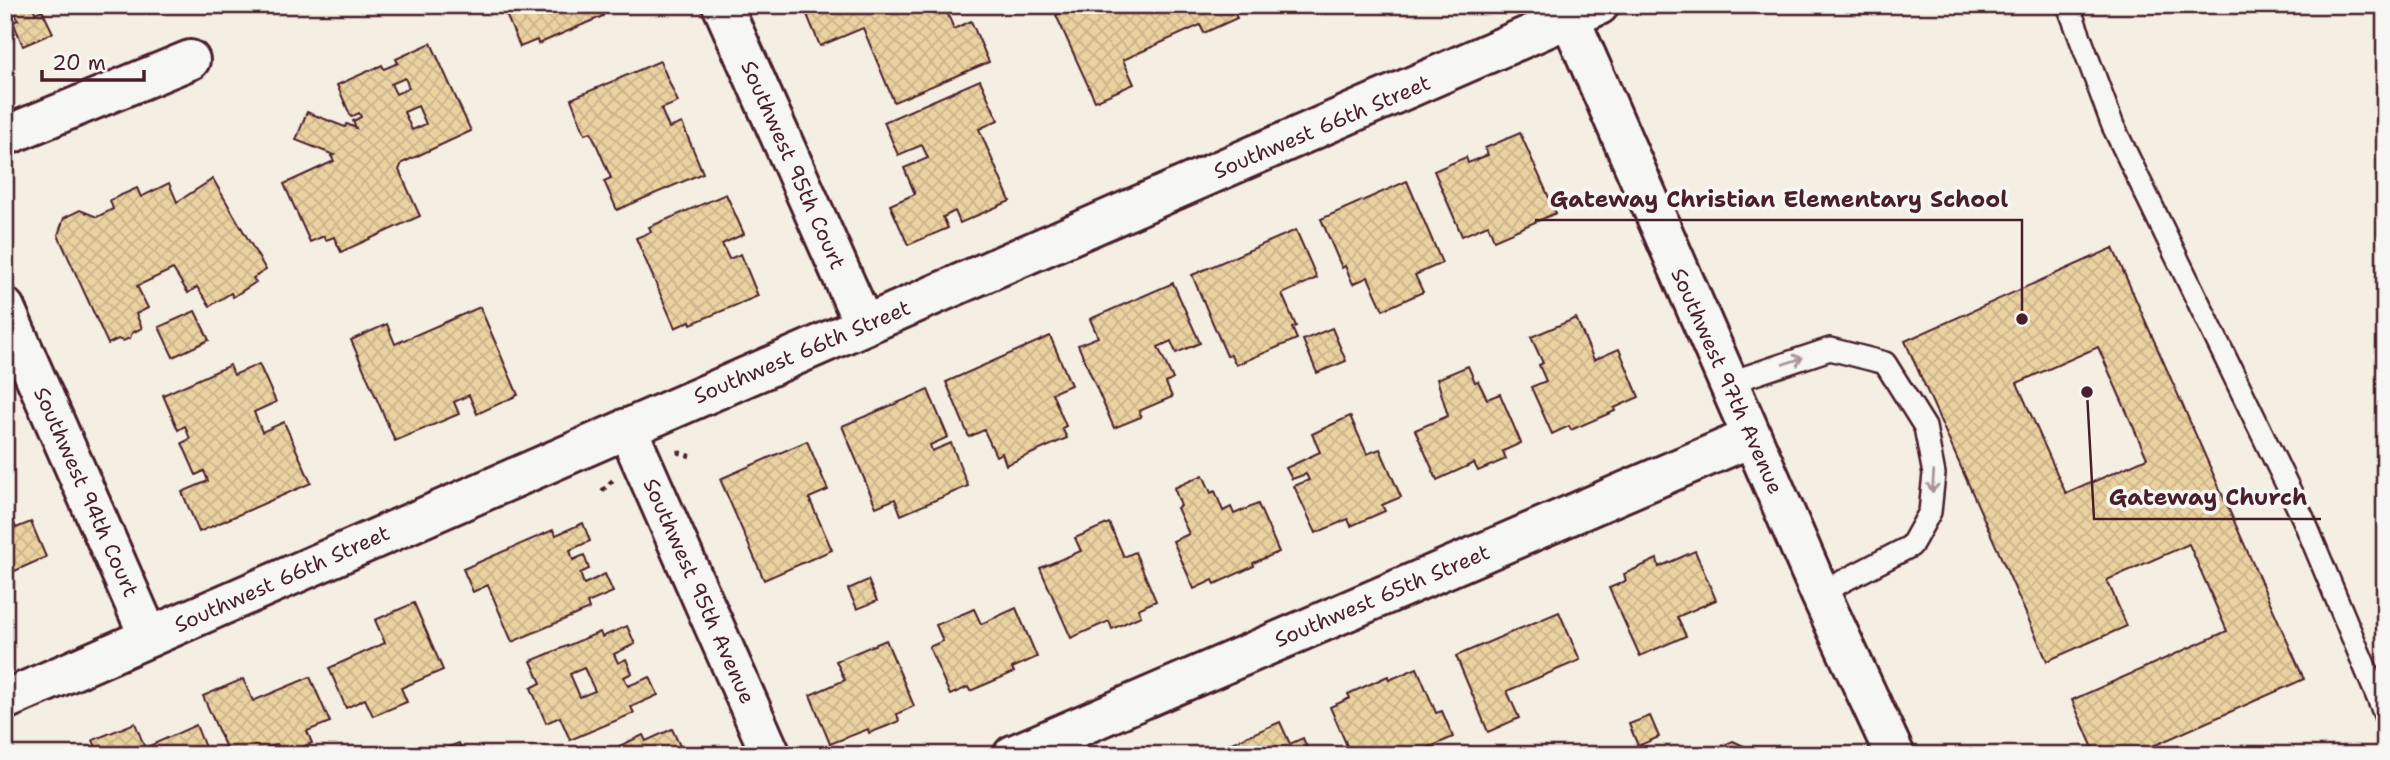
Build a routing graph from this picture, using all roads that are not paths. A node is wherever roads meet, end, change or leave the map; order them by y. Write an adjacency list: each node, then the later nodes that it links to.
1 (722, 5): 7 (street, Southwest 95th Court)
2 (2068, 5): 14 (lane)
3 (1577, 10): 7 (street, Southwest 66th Street); 8 (street, Southwest 97th Avenue)
4 (190, 60): 5 (street)
5 (5, 136)
6 (5, 308): 12 (street, Southwest 94th Court)
7 (864, 325): 9 (street, Southwest 66th Street)
8 (1728, 383): 10 (street, Southwest 97th Avenue); 11 (lane, one-way to 11)
9 (627, 428): 12 (street, Southwest 66th Street); 15 (street, Southwest 95th Avenue)
10 (1752, 437): 11 (street, Southwest 97th Avenue); 16 (street, Southwest 65th Street)
11 (1820, 593): 17 (street, Southwest 97th Avenue)
12 (149, 638): 13 (street, Southwest 66th Street)
13 (5, 700)
14 (2385, 715)
15 (771, 755)
16 (1013, 755)
17 (1895, 755)

